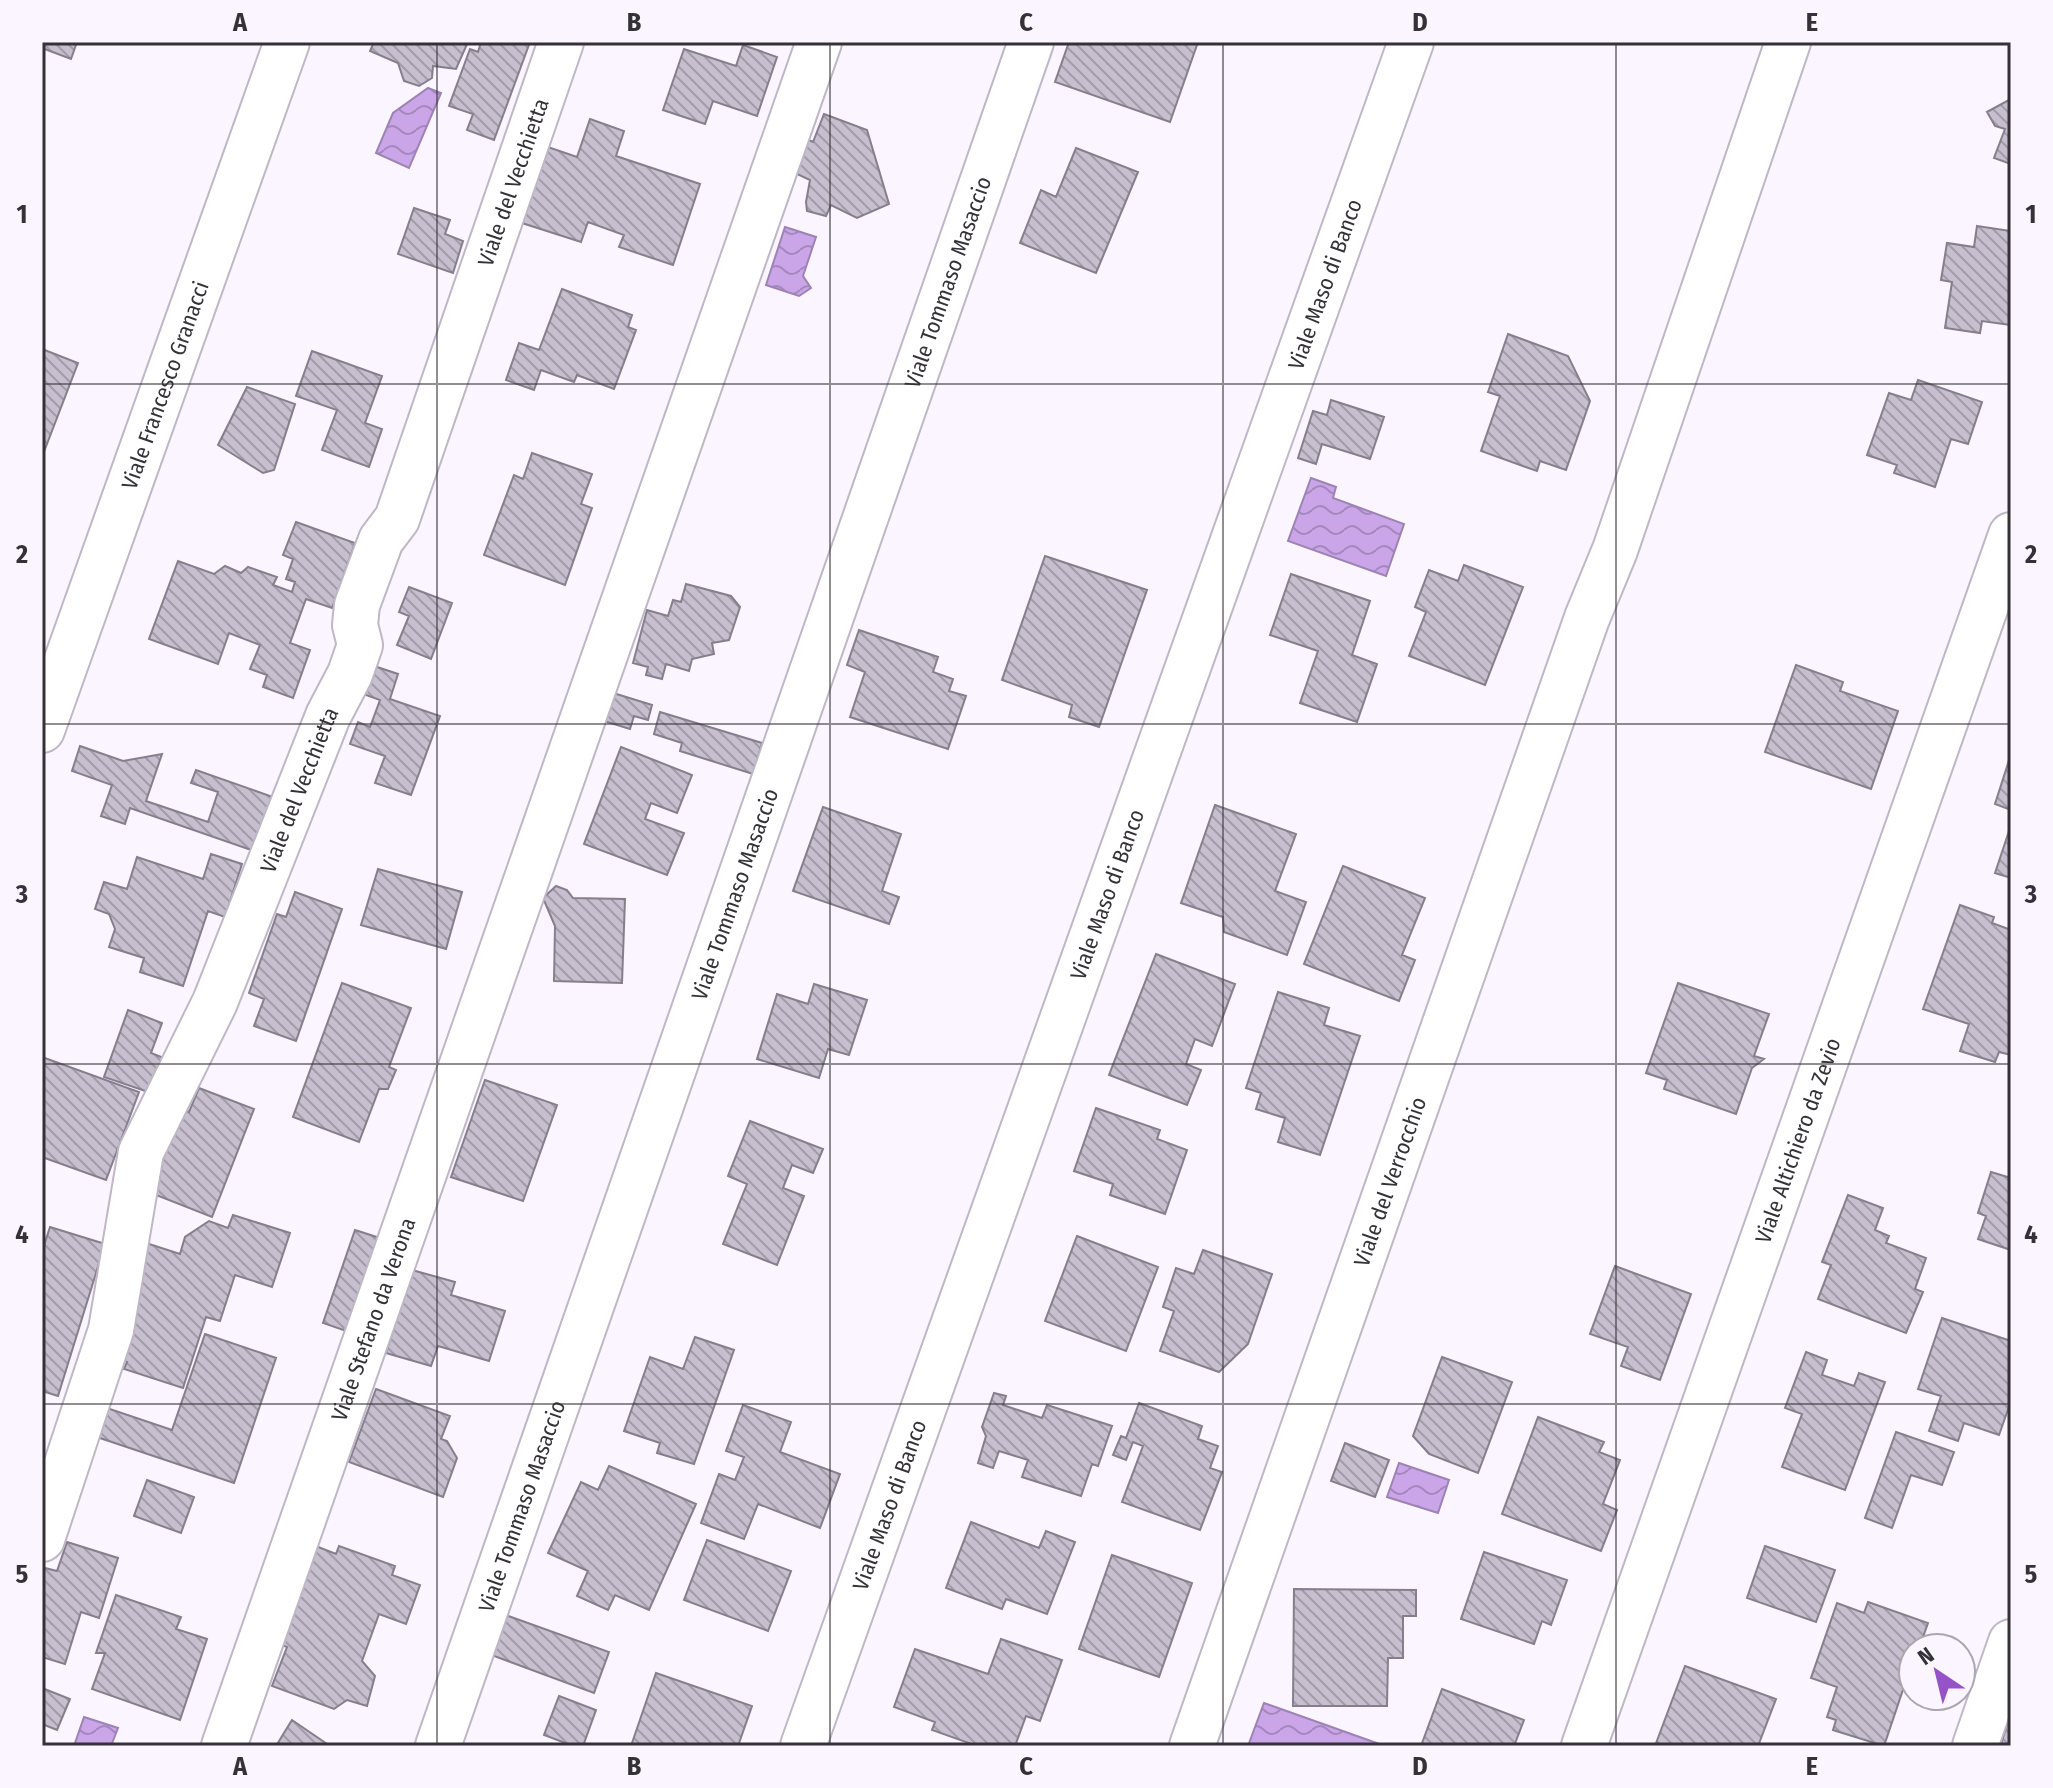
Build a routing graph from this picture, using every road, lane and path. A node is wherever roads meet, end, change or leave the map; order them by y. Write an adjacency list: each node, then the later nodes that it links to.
1 (287, 42): 8 (street, Viale Francesco Granacci)
2 (561, 42): 9 (street, Viale del Vecchietta)
3 (819, 42): 11 (street, Viale Stefano da Verona)
4 (1031, 42): 12 (street, Viale Tommaso Masaccio)
5 (1411, 42): 13 (street, Viale Maso di Banco)
6 (1788, 42): 14 (street, Viale del Verrocchio)
7 (2011, 535): 15 (street, Viale Altichiero da Zevio)
8 (42, 730)
9 (42, 1539)
10 (2011, 1642): 16 (street)
11 (224, 1746)
12 (438, 1746)
13 (803, 1746)
14 (1192, 1746)
15 (1584, 1746)
16 (1975, 1746)

